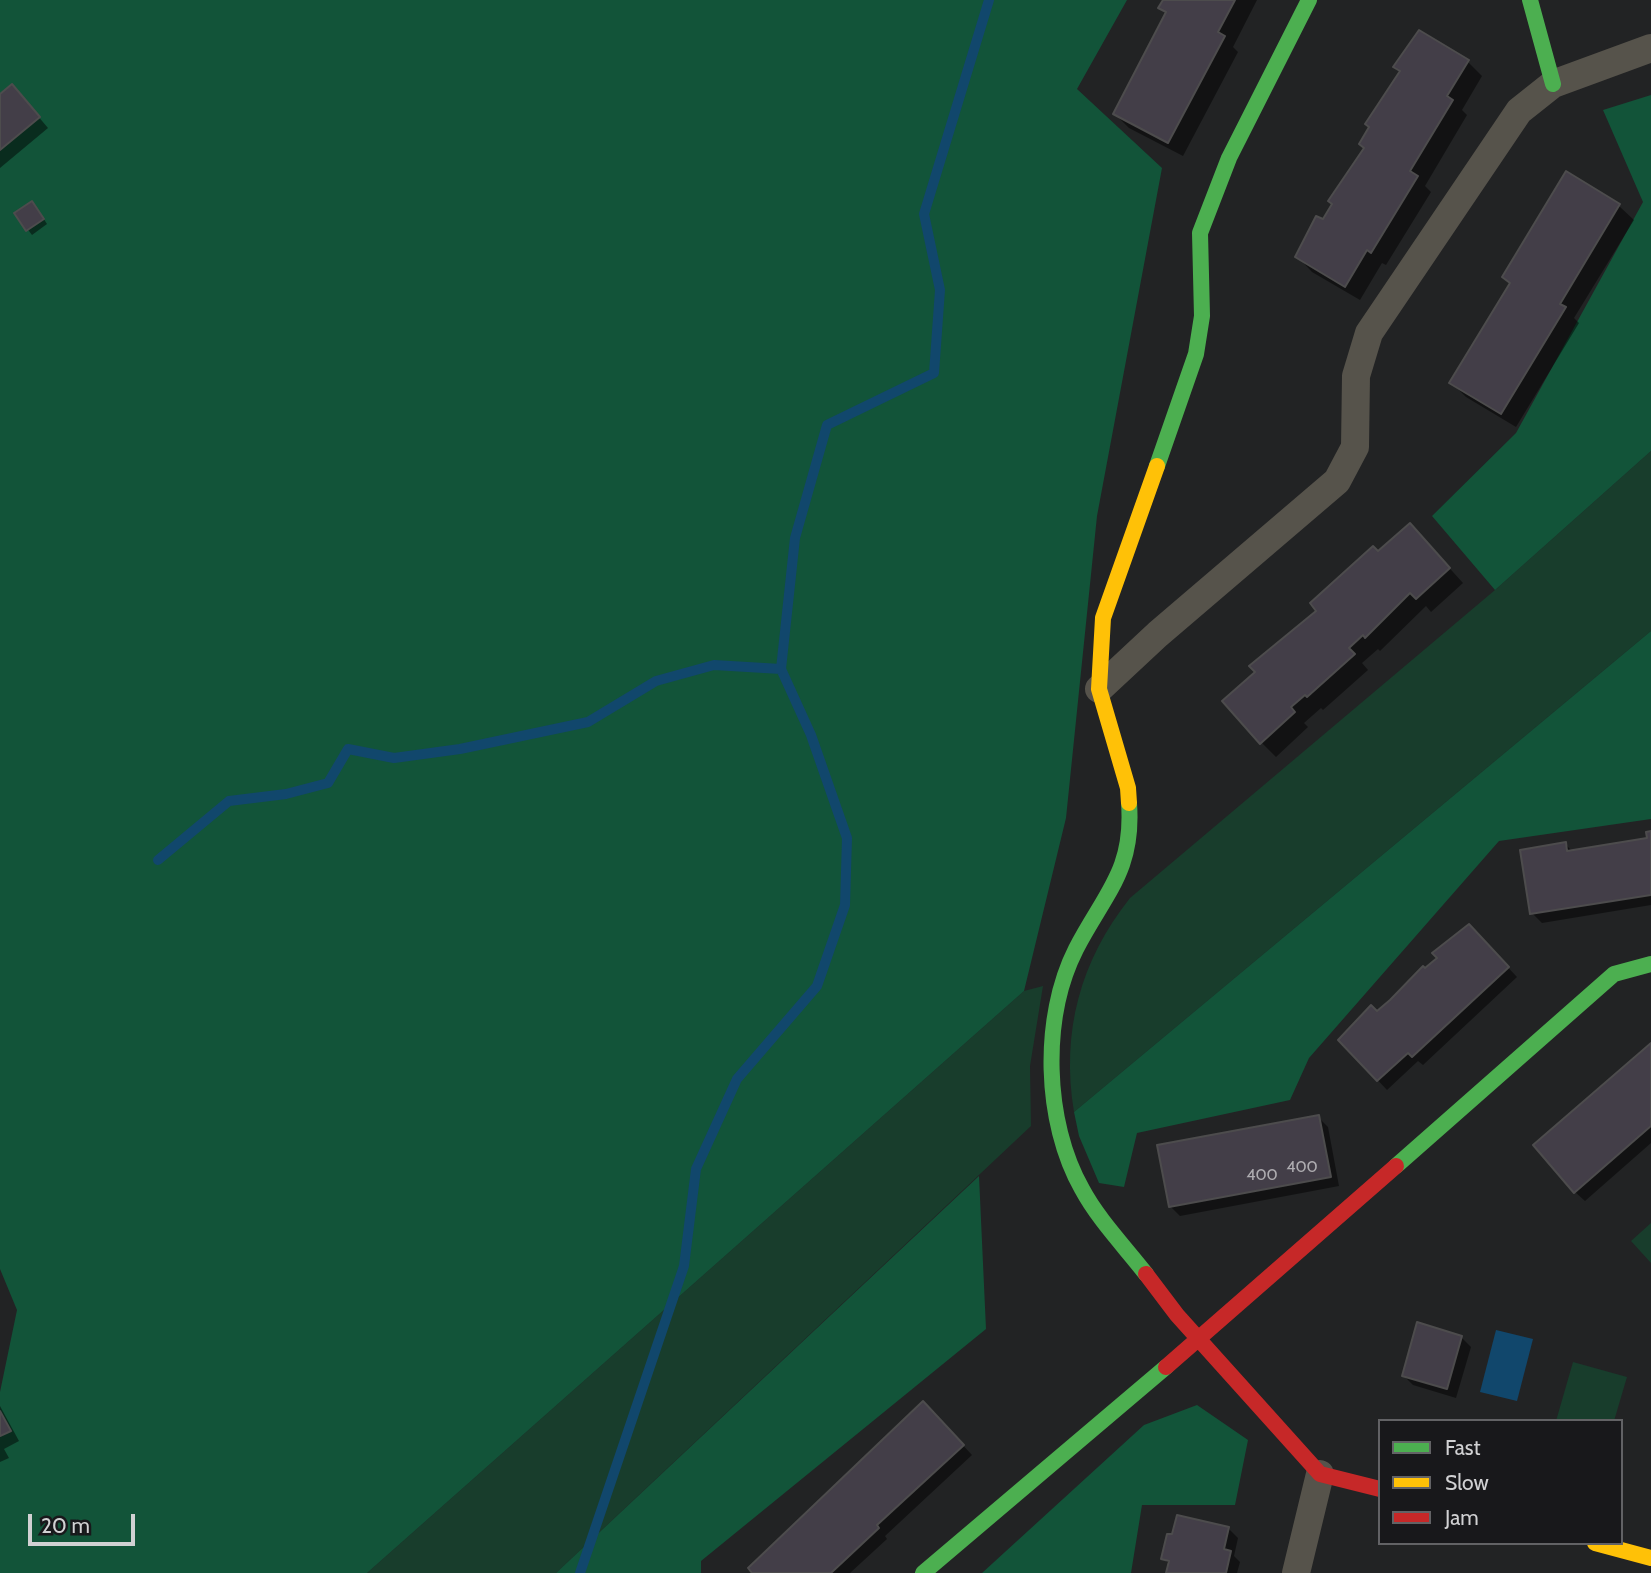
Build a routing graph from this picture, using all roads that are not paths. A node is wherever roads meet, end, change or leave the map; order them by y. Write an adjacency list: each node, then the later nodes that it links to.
1 (1309, 0): 5 (street)
2 (1530, 0): 4 (street)
3 (1651, 48): 4 (street)
4 (1552, 84): 5 (street)
5 (1099, 690): 7 (street)
6 (1651, 964): 7 (street)
7 (1200, 1338): 8 (street); 12 (street)
8 (1320, 1474): 9 (street); 13 (street)
9 (1378, 1488)
10 (1602, 1545): 11 (street)
11 (1651, 1558)
12 (923, 1573)
13 (1296, 1573)

